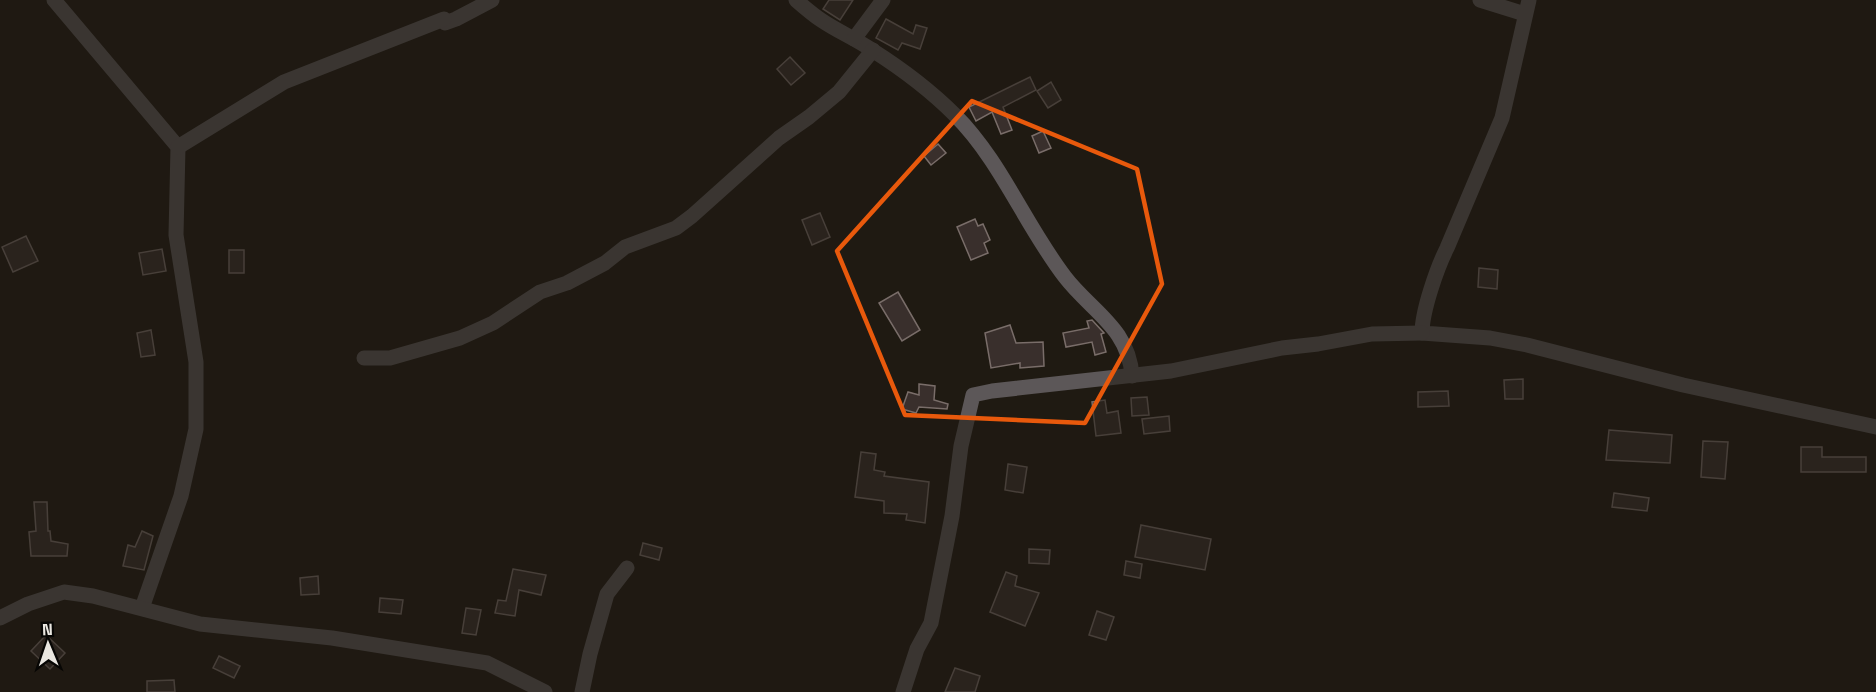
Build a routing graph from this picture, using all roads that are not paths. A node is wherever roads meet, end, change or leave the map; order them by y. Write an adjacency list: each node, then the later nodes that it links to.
1 (54, 0): 9 (street)
2 (492, 0): 9 (street)
3 (796, 0): 7 (street)
4 (883, 0): 7 (street)
5 (1480, 0): 6 (street)
6 (1527, 7): 10 (street)
7 (854, 39): 8 (street)
8 (873, 50): 11 (street); 12 (street)
9 (178, 147): 15 (street)
10 (1422, 333): 12 (street); 13 (street)
11 (364, 358)
12 (1132, 376): 19 (street)
13 (1876, 427)
14 (627, 568): 18 (street)
15 (142, 608): 16 (street); 17 (street)
16 (0, 618)
17 (545, 692)
18 (582, 692)
19 (903, 692)

